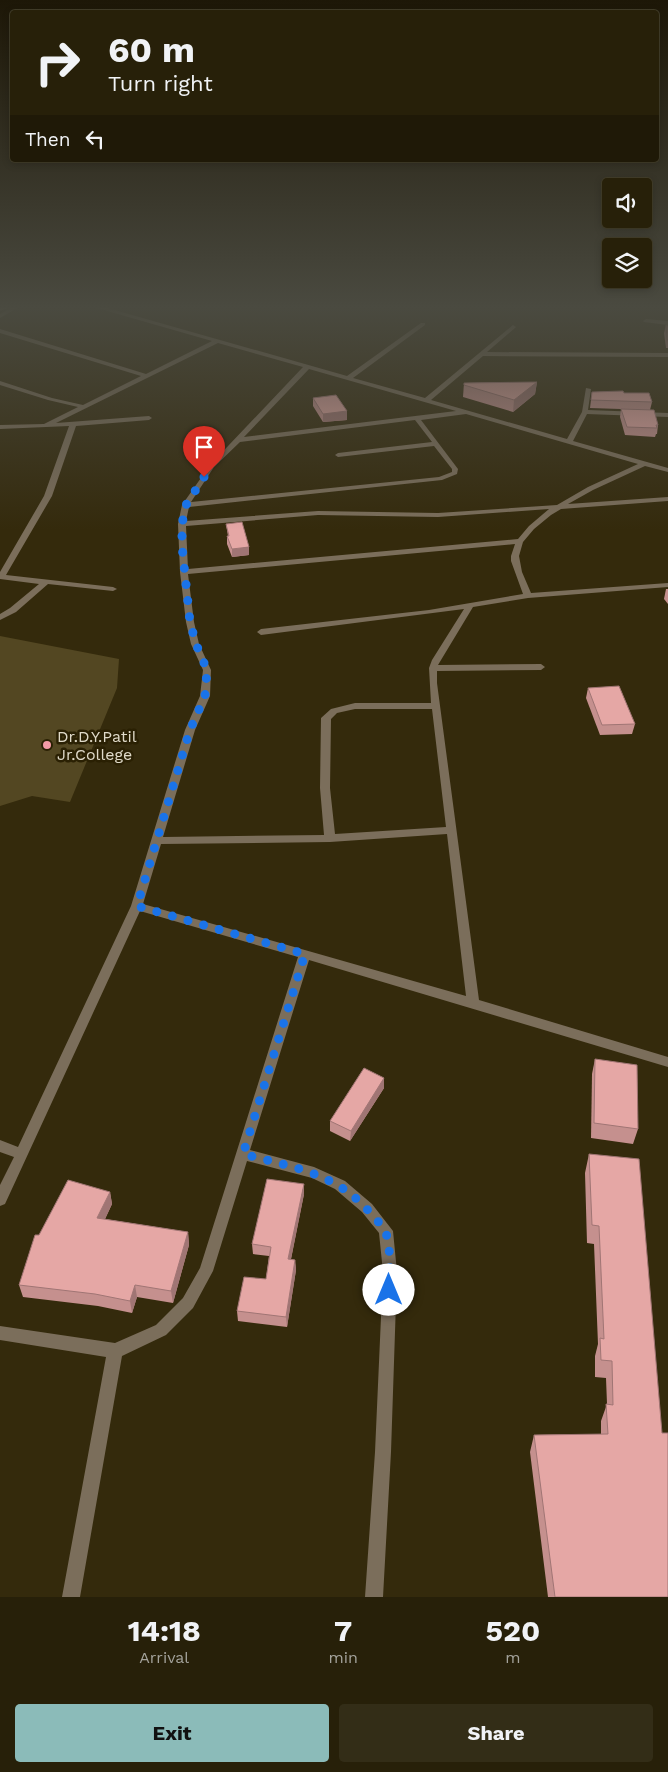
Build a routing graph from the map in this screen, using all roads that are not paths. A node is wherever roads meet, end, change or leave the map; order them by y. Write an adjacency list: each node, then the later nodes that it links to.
1 (136, 382): 8 (street)
2 (293, 382): 17 (street)
3 (362, 382): 7 (street)
4 (449, 382): 7 (street)
5 (0, 383): 8 (street)
6 (588, 389): 10 (street)
7 (427, 400): 9 (street)
8 (84, 407): 15 (street)
9 (468, 412): 13 (street); 18 (street)
10 (585, 412): 11 (street); 18 (street)
11 (668, 415)
12 (149, 418): 14 (street)
13 (417, 418): 17 (street); 19 (street)
14 (72, 424): 15 (street); 29 (street)
15 (45, 426): 16 (street)
16 (0, 427)
17 (238, 440): 24 (street)
18 (569, 440): 21 (street)
19 (435, 444): 20 (street); 24 (street)
20 (338, 455)
21 (645, 463): 22 (street); 25 (street)
22 (668, 470)
23 (668, 499): 25 (street)
24 (186, 505): 26 (street)
25 (560, 506): 26 (street); 27 (street)
26 (182, 524): 28 (street)
27 (519, 541): 28 (street); 33 (street)
28 (184, 572): 42 (street)
29 (0, 577): 30 (street)
30 (45, 583): 32 (street); 35 (street)
31 (668, 585): 33 (street)
32 (113, 590)
33 (528, 596): 34 (street)
34 (470, 606): 36 (street); 38 (street)
35 (0, 618)
36 (261, 632)
37 (541, 667): 38 (street)
38 (433, 668): 39 (street)
39 (437, 706): 40 (street); 41 (street)
40 (451, 830): 41 (street); 45 (street)
41 (330, 838): 42 (street)
42 (157, 841): 43 (street)
43 (137, 906): 44 (street); 48 (street)
44 (305, 954): 45 (street); 49 (street)
45 (473, 1003): 46 (street)
46 (668, 1062)
47 (0, 1146): 48 (street)
48 (20, 1154): 50 (street)
49 (243, 1154): 52 (street); 54 (street)
50 (0, 1200)
51 (0, 1333): 52 (street)
52 (115, 1351): 53 (street)
53 (71, 1597)
54 (374, 1597)

